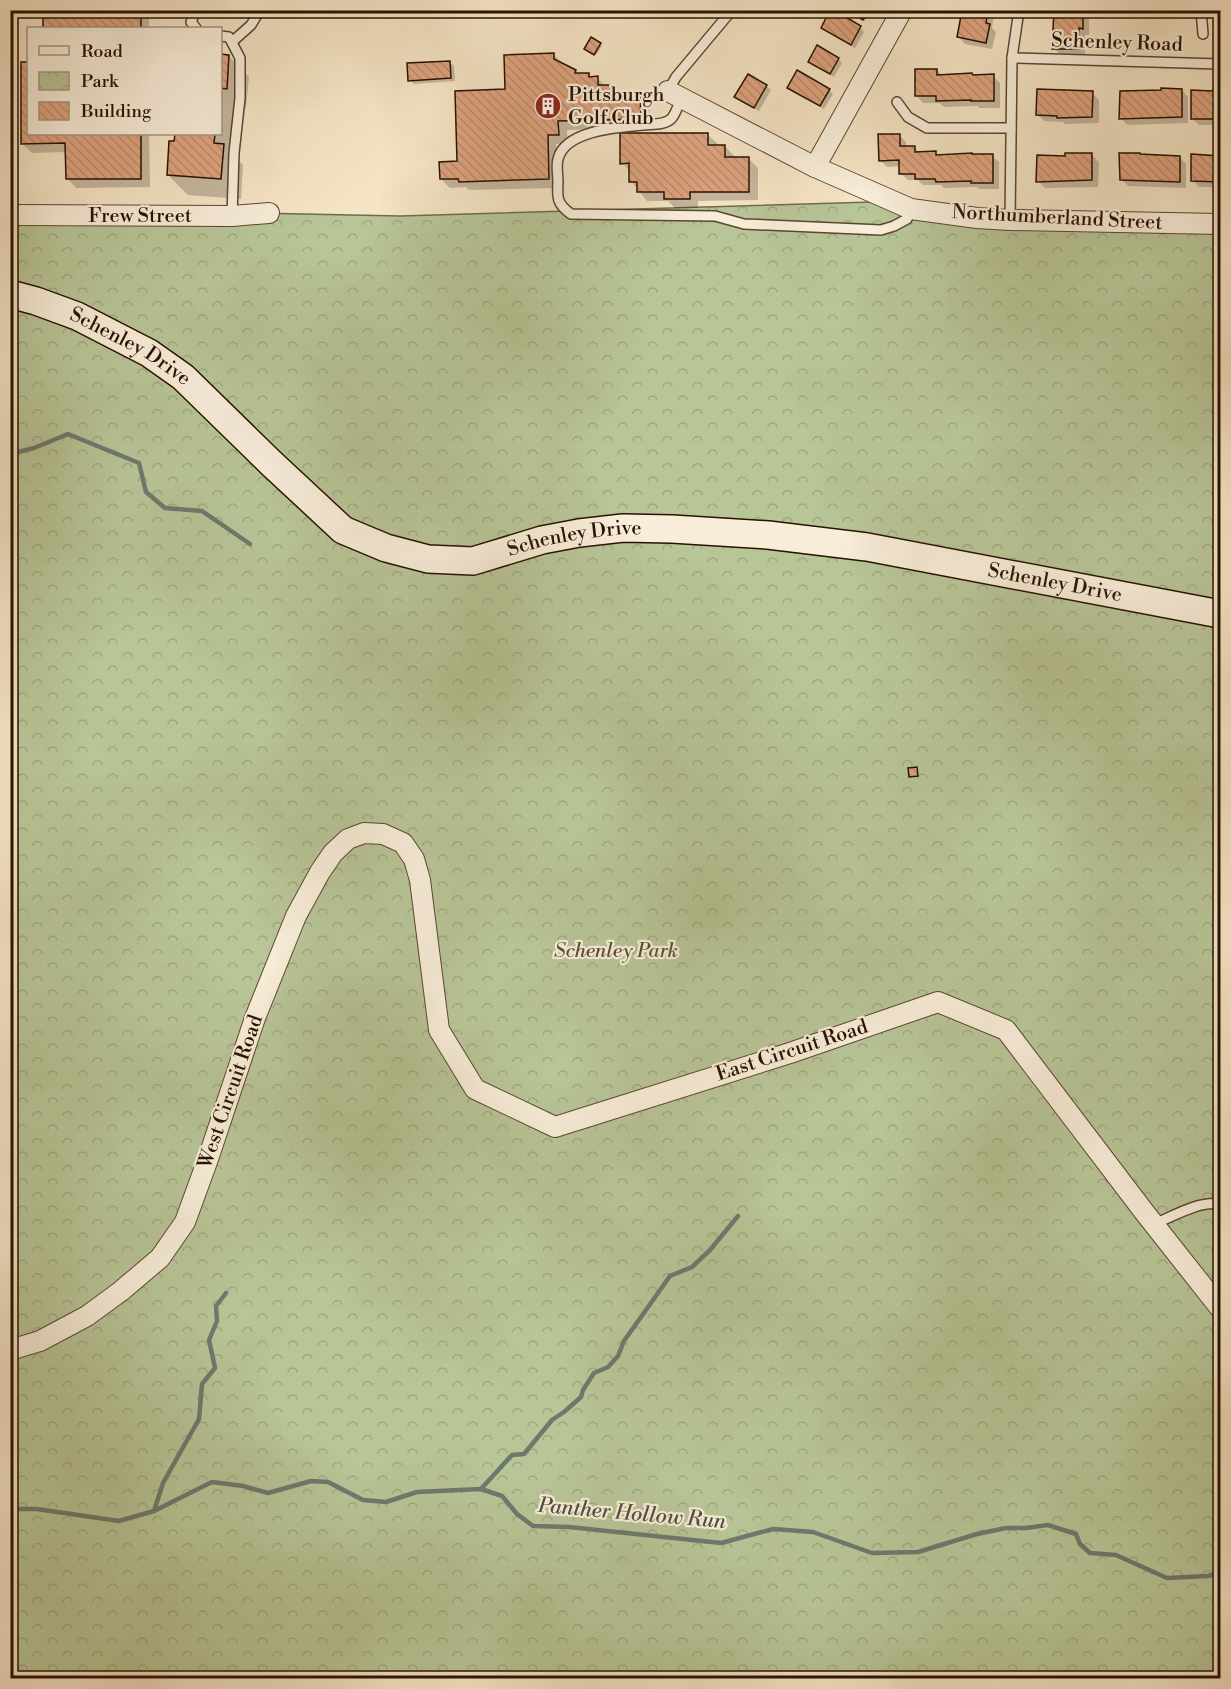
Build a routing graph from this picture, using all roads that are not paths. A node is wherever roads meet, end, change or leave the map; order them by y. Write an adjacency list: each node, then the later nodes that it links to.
1 (198, 10): 7 (lane)
2 (260, 10): 10 (lane)
3 (732, 10): 13 (lane)
4 (902, 10): 16 (street)
5 (1019, 10): 11 (lane)
6 (1201, 10): 8 (lane, Schenley Road)
7 (195, 27)
8 (1203, 34)
9 (222, 36): 10 (lane)
10 (232, 42): 20 (lane)
11 (1012, 58): 12 (lane, Schenley Road); 15 (lane)
12 (1221, 64)
13 (675, 95): 16 (street, Northumberland Street); 17 (lane)
14 (897, 102): 15 (lane)
15 (1011, 128): 21 (lane)
16 (815, 167): 17 (street, Northumberland Street)
17 (911, 209): 21 (street, Northumberland Street)
18 (269, 213): 20 (street, Frew Street)
19 (10, 215): 20 (street, Frew Street)
20 (232, 216)
21 (1010, 220): 22 (street, Northumberland Street)
22 (1221, 224)
23 (10, 294): 24 (street, Schenley Drive)
24 (1221, 614)
25 (414, 859): 27 (street, East Circuit Road); 29 (street, West Circuit Road)
26 (1221, 1204): 27 (lane)
27 (1154, 1224): 28 (street, East Circuit Road)
28 (1221, 1308)
29 (10, 1350)

